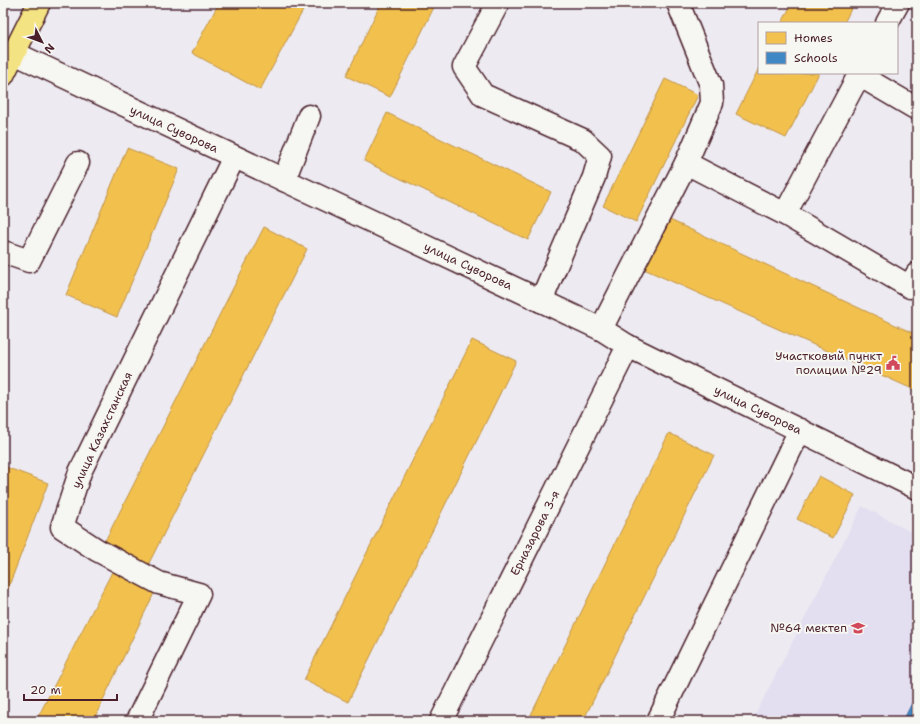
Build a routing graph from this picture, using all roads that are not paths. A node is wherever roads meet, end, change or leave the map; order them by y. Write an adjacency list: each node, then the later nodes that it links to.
1 (39, 3): 6 (main road)
2 (498, 3): 18 (street)
3 (678, 3): 13 (street)
4 (898, 3): 5 (street)
5 (888, 22)
6 (14, 53): 8 (main road); 11 (street, улица Суворова)
7 (860, 74): 9 (street); 15 (street)
8 (3, 76)
9 (917, 109)
10 (309, 116): 14 (street)
11 (234, 157): 14 (street, улица Суворова); 23 (street, улица Казахстанская)
12 (78, 163): 16 (street)
13 (686, 163): 15 (street); 19 (street)
14 (284, 180): 18 (street, улица Суворова)
15 (785, 214): 17 (street)
16 (3, 252)
17 (917, 274)
18 (541, 301): 19 (street, улица Суворова)
19 (601, 329): 20 (street, улица Суворова)
20 (628, 346): 21 (street, улица Суворова); 24 (street, Ерназарова 3-я)
21 (800, 430): 22 (street, улица Суворова); 25 (street)
22 (917, 488)
23 (138, 721)
24 (441, 721)
25 (658, 721)

